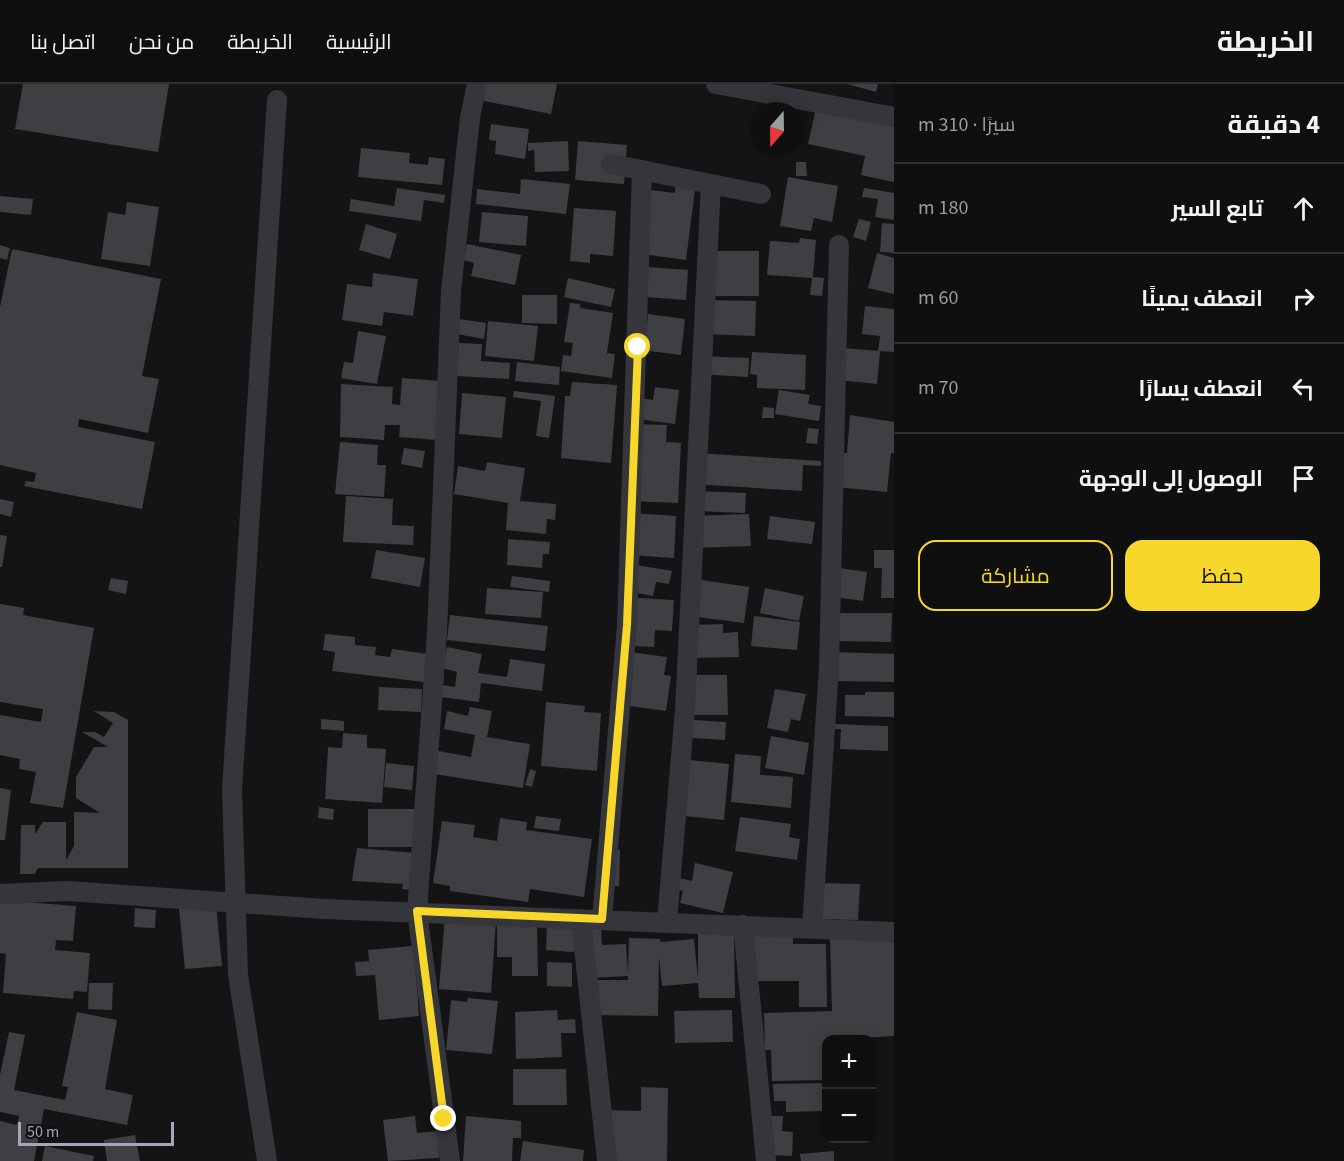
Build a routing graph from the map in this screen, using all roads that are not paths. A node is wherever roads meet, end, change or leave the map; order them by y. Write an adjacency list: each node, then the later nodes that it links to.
1 (477, 84): 11 (street)
2 (716, 84): 4 (street)
3 (277, 100): 18 (street)
4 (894, 117)
5 (611, 164): 6 (street)
6 (642, 170): 7 (street); 13 (street)
7 (711, 184): 8 (street); 14 (street)
8 (761, 194)
9 (839, 245): 16 (street)
10 (0, 894): 11 (street, bridge)
11 (417, 911): 12 (street); 19 (street)
12 (581, 919): 13 (street); 20 (street)
13 (602, 919): 14 (street)
14 (667, 922): 15 (street)
15 (743, 925): 16 (street); 21 (street)
16 (812, 928): 17 (street)
17 (894, 932)
18 (267, 1161)
19 (450, 1161)
20 (607, 1161)
21 (766, 1161)

